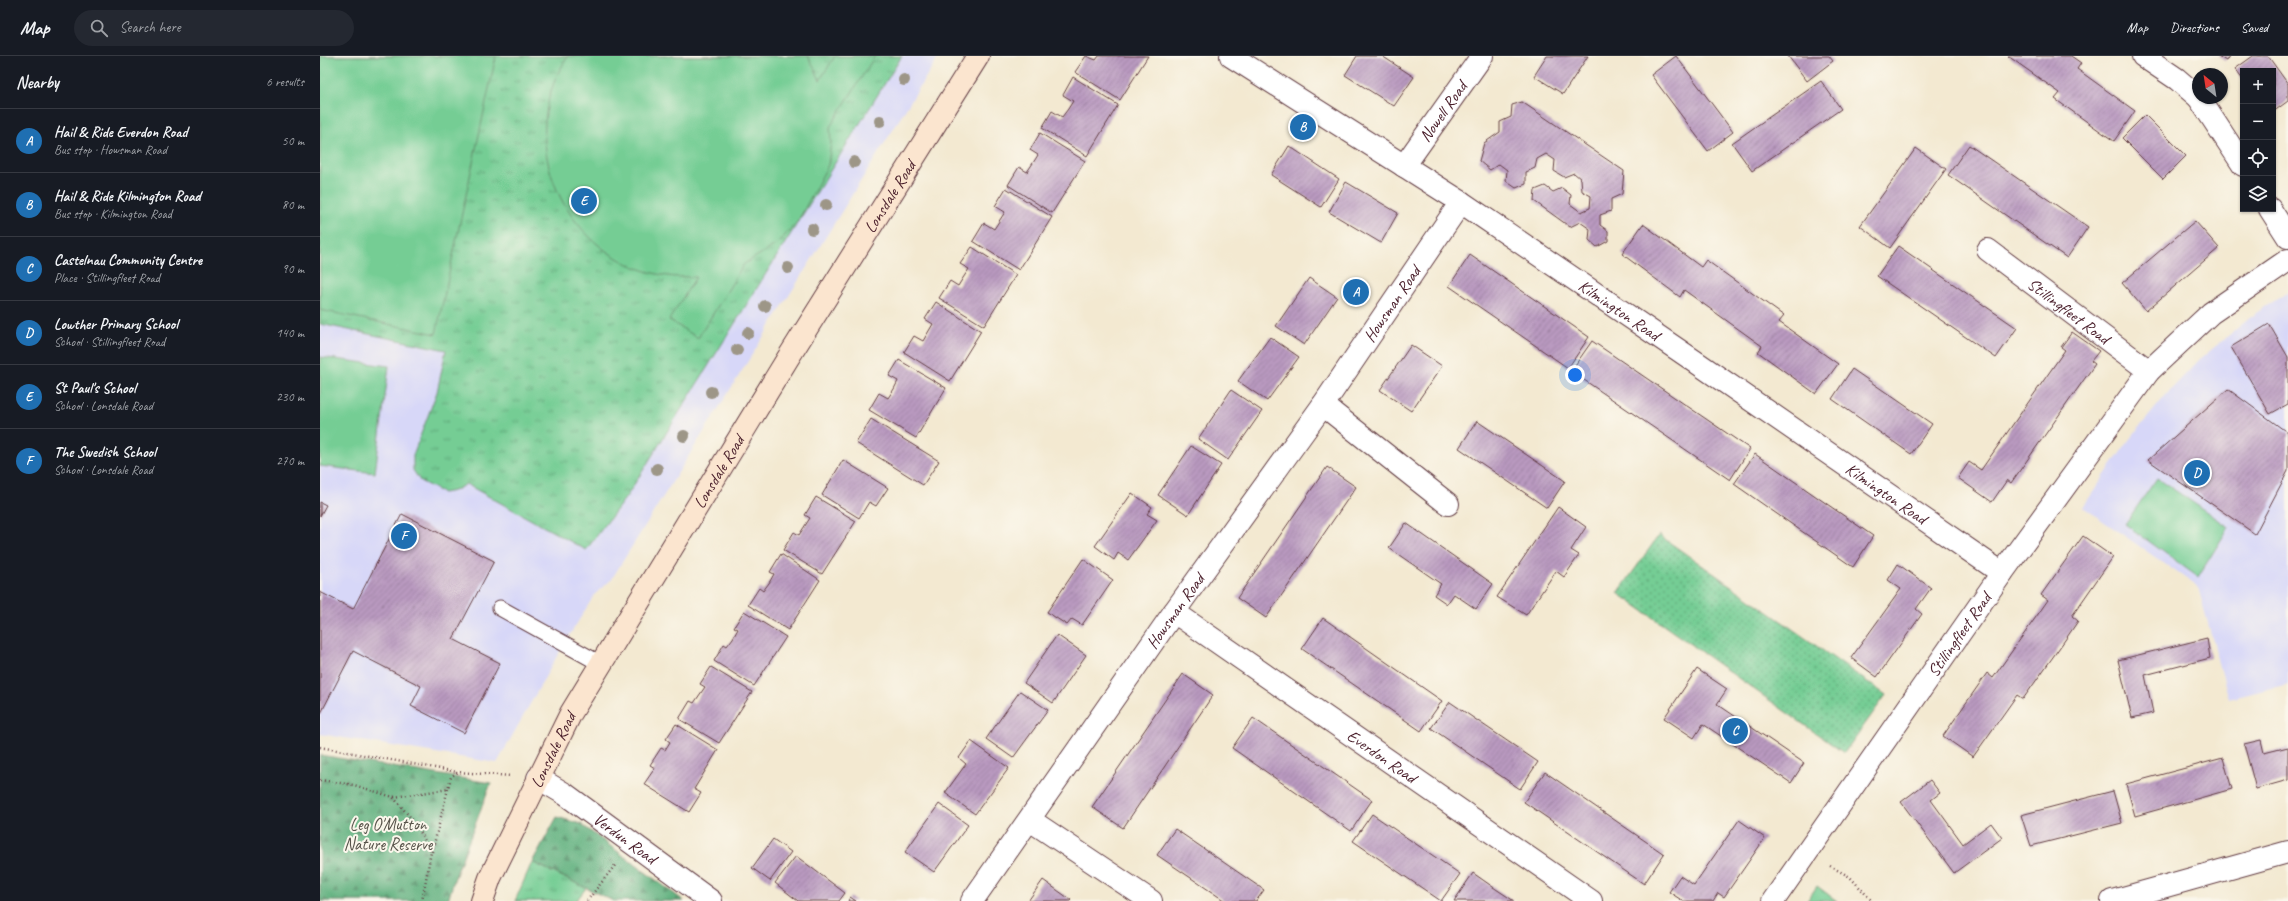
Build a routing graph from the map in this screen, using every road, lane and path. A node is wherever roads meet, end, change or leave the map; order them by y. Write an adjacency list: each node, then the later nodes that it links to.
1 (978, 56): 20 (main road, Lonsdale Road)
2 (1231, 56): 8 (street, Kilmington Road)
3 (1482, 56): 8 (street, Nowell Road)
4 (2143, 56): 5 (street)
5 (2192, 93)
6 (2202, 104): 7 (street)
7 (2240, 161)
8 (1404, 166): 9 (street, Kilmington Road)
9 (1461, 202): 15 (street, Howsman Road); 17 (street, Kilmington Road)
10 (2272, 212): 11 (street)
11 (2288, 237)
12 (1988, 250): 14 (street, Stillingfleet Road)
13 (2288, 260): 14 (street, Stillingfleet Road)
14 (2149, 371): 17 (street, Stillingfleet Road)
15 (1323, 405): 16 (street); 19 (street, Howsman Road)
16 (1448, 504)
17 (2002, 573): 31 (street, Stillingfleet Road)
18 (500, 608): 20 (lane)
19 (1174, 612): 27 (street, Howsman Road); 38 (street, Everdon Road)
20 (601, 664): 23 (main road, Lonsdale Road)
21 (320, 747): 22 (path)
22 (458, 772): 23 (path); 25 (path)
23 (538, 778): 28 (street, Verdun Road); 33 (main road, Lonsdale Road)
24 (320, 780): 26 (path)
25 (449, 789): 26 (path); 29 (path)
26 (393, 797): 29 (path)
27 (1030, 820): 36 (street, Howsman Road); 37 (street)
28 (633, 843): 34 (path); 35 (street, Verdun Road)
29 (431, 852): 32 (path)
30 (2288, 852): 41 (street)
31 (1807, 853): 39 (street, Stillingfleet Road); 40 (path)
32 (422, 901)
33 (482, 901)
34 (587, 901)
35 (711, 901)
36 (972, 901)
37 (1151, 901)
38 (1591, 901)
39 (1773, 901)
40 (1872, 901)
41 (2112, 901)

